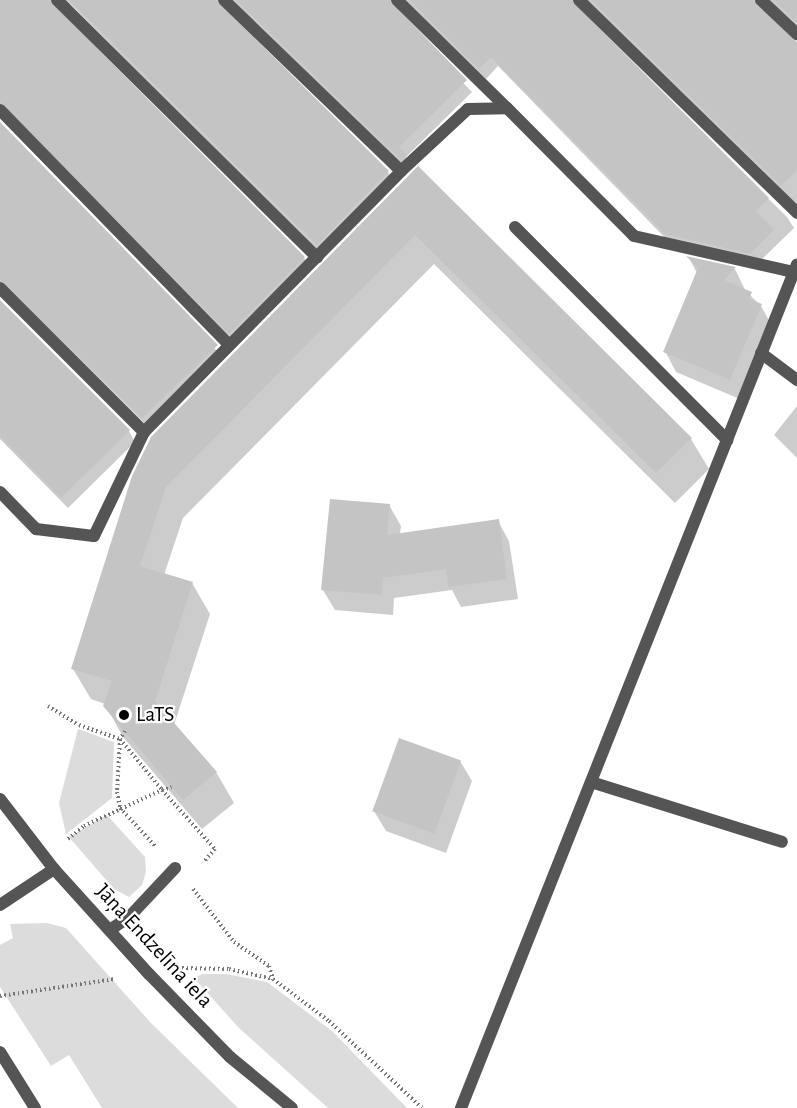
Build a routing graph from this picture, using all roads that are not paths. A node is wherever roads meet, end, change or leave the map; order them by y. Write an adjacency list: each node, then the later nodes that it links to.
1 (57, 0): 12 (street)
2 (224, 0): 9 (street)
3 (397, 0): 7 (street)
4 (579, 0): 10 (street)
5 (761, 0): 6 (street)
6 (797, 34)
7 (507, 108): 9 (street); 13 (street)
8 (0, 110): 15 (street)
9 (401, 171): 12 (street)
10 (797, 213)
11 (515, 226): 19 (street)
12 (317, 257): 15 (street)
13 (795, 268): 16 (street)
14 (0, 288): 18 (street)
15 (229, 345): 18 (street)
16 (761, 353): 17 (street); 19 (street)
17 (797, 380)
18 (144, 432): 20 (street)
19 (727, 440): 21 (street)
20 (0, 492)
21 (591, 782): 23 (street); 31 (street)
22 (0, 799): 25 (street, Jāņa Endzelīna iela)
23 (782, 842)
24 (175, 868): 27 (street)
25 (54, 869): 26 (street); 27 (street, Jāņa Endzelīna iela)
26 (0, 905)
27 (110, 930): 30 (street, Jāņa Endzelīna iela)
28 (0, 1052): 29 (street)
29 (36, 1108)
30 (292, 1108)
31 (461, 1108)

